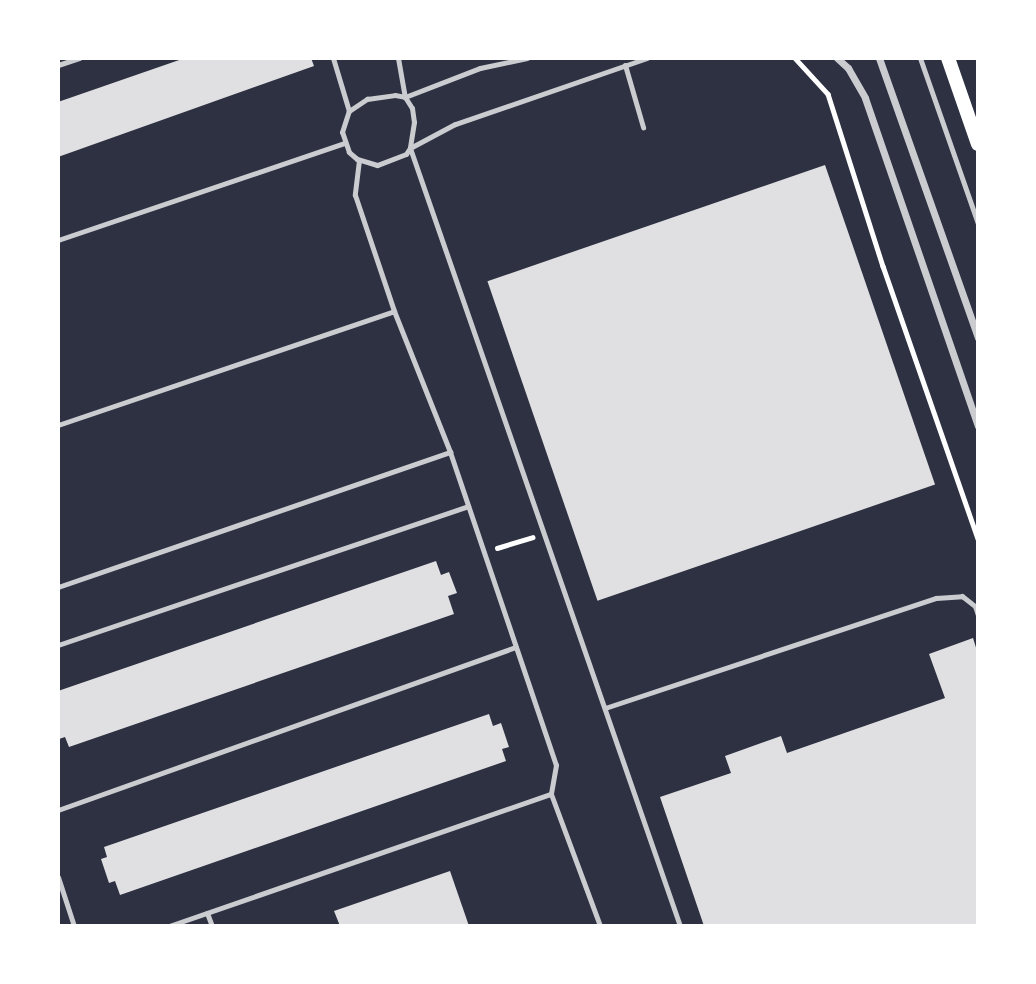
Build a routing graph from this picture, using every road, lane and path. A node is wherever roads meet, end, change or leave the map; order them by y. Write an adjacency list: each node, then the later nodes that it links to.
1 (79, 58): 11 (lane)
2 (333, 58): 14 (lane)
3 (398, 58): 13 (lane)
4 (527, 58): 13 (lane)
5 (647, 58): 12 (lane)
6 (795, 58): 29 (path)
7 (837, 58): 25 (street)
8 (879, 58): 23 (street)
9 (920, 58): 20 (lane)
10 (948, 58): 17 (main road)
11 (58, 65)
12 (625, 65): 15 (lane); 18 (lane)
13 (405, 96): 14 (lane); 18 (lane)
14 (349, 111): 16 (lane)
15 (643, 127)
16 (344, 142): 19 (lane); 21 (lane)
17 (978, 144)
18 (410, 148): 19 (lane); 28 (lane)
19 (359, 160): 22 (lane)
20 (978, 224)
21 (58, 240)
22 (394, 311): 24 (lane); 26 (lane)
23 (978, 338)
24 (58, 425)
25 (978, 426)
26 (450, 452): 27 (lane); 31 (lane)
27 (468, 506): 30 (lane); 33 (lane)
28 (542, 533): 30 (path); 35 (lane)
29 (978, 539)
30 (483, 553): 34 (lane)
31 (58, 586)
32 (978, 615): 35 (lane)
33 (58, 645)
34 (516, 647): 36 (lane); 37 (lane)
35 (605, 708): 44 (lane)
36 (551, 794): 39 (lane); 43 (lane)
37 (58, 810)
38 (58, 877): 40 (lane)
39 (207, 913): 41 (lane); 42 (lane)
40 (74, 926)
41 (169, 926)
42 (212, 926)
43 (600, 926)
44 (680, 926)

